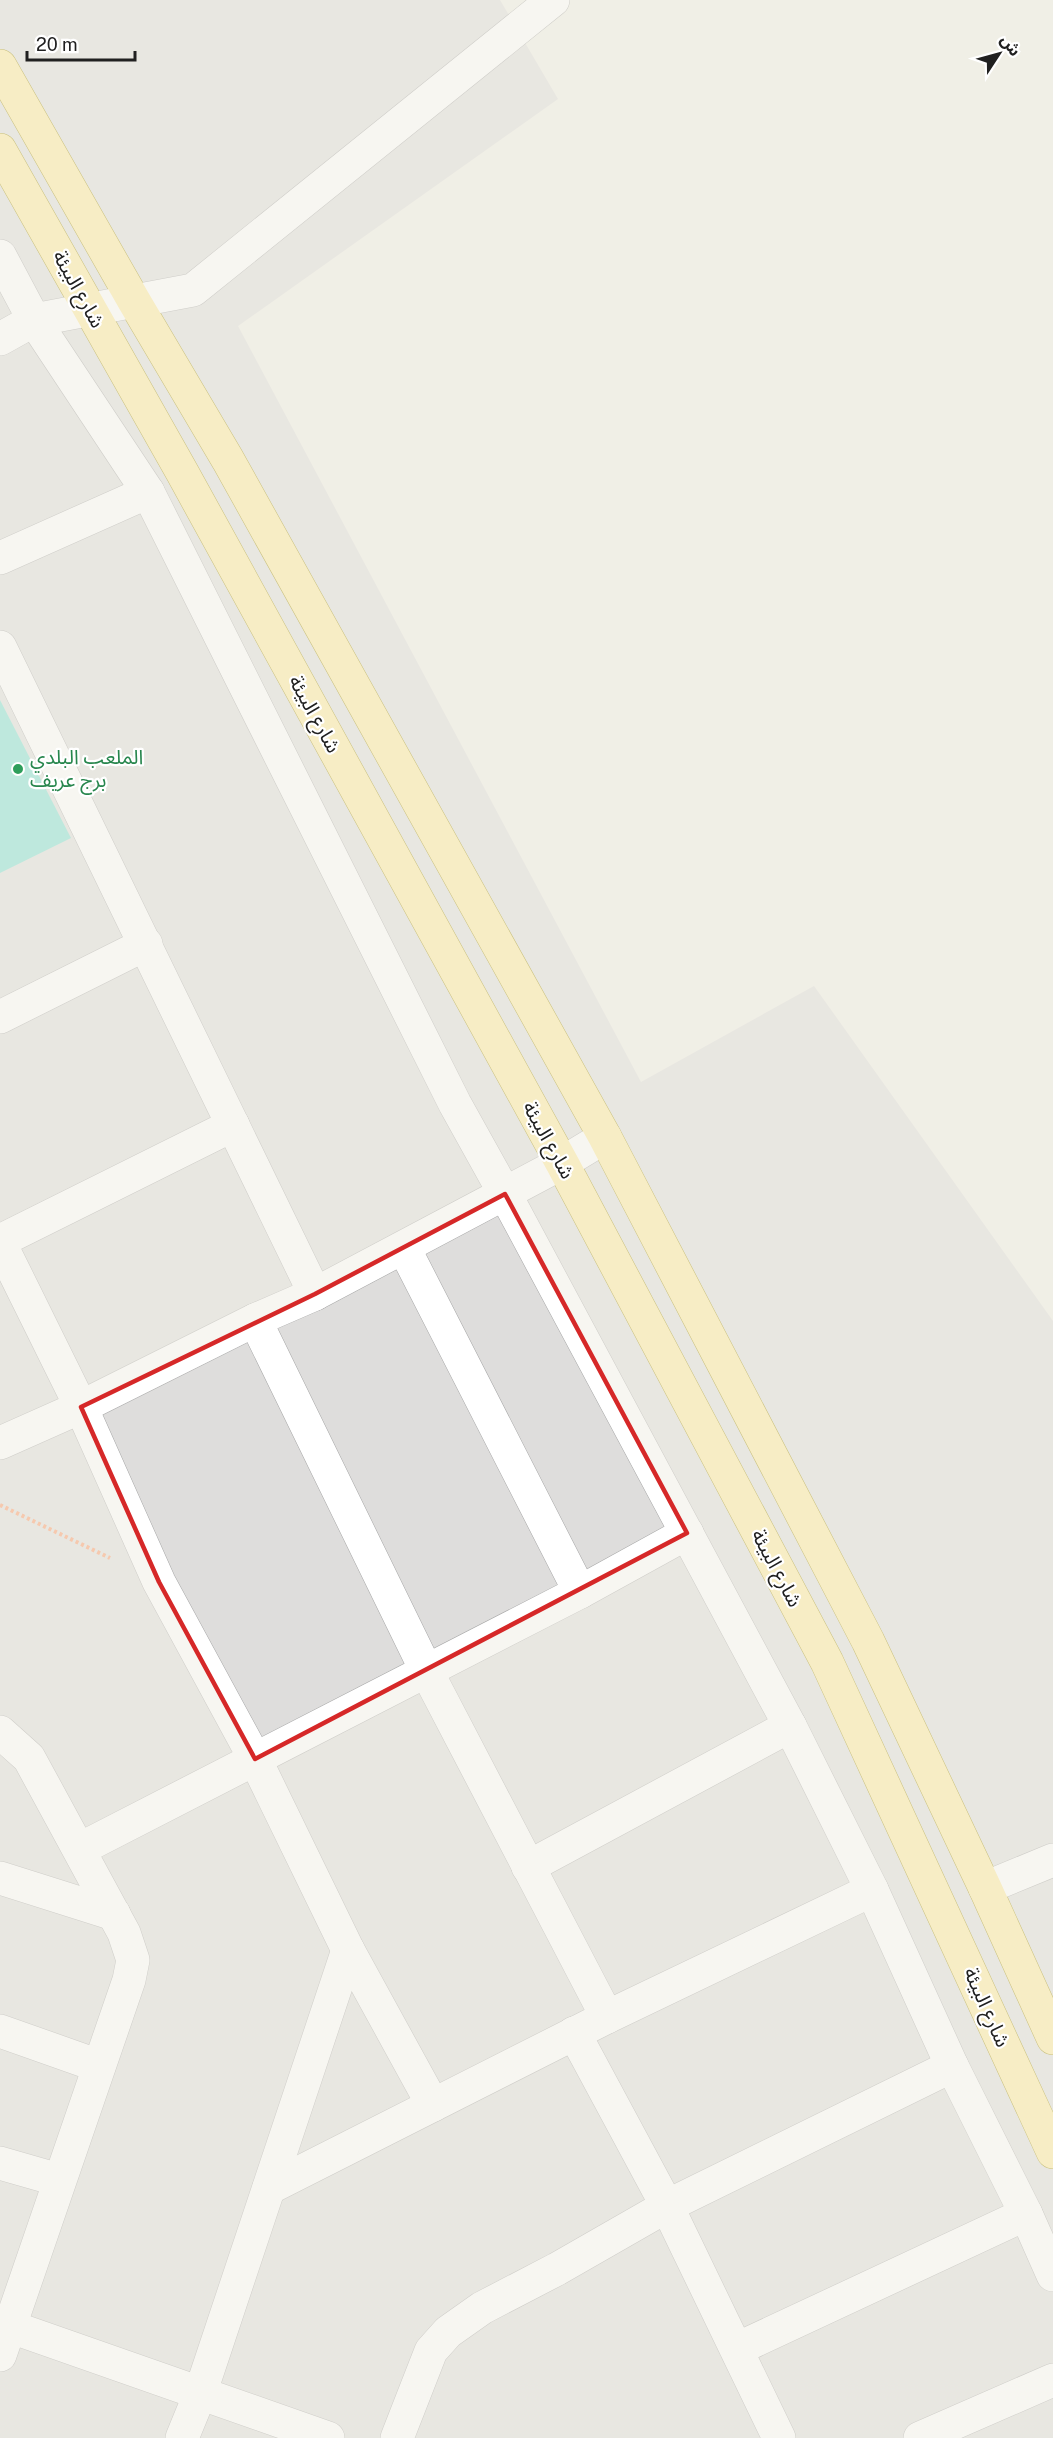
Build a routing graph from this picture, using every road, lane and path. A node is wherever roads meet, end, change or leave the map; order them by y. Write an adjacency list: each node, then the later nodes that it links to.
1 (553, 0): 5 (street)
2 (0, 66): 5 (main road)
3 (0, 150): 6 (main road, شارع البيئة)
4 (0, 256): 7 (street)
5 (134, 301): 6 (street); 15 (main road)
6 (90, 309): 7 (street); 16 (main road, شارع البيئة)
7 (34, 320): 8 (street); 9 (street)
8 (0, 339)
9 (148, 492): 10 (street); 17 (street)
10 (0, 558)
11 (0, 647): 12 (street)
12 (146, 944): 13 (street); 14 (street)
13 (0, 1017)
14 (233, 1125): 18 (street); 20 (street)
15 (605, 1137): 16 (street); 36 (main road)
16 (562, 1163): 17 (street); 47 (main road, شارع البيئة)
17 (505, 1194): 19 (street); 25 (street)
18 (0, 1242): 22 (street)
19 (404, 1248): 20 (street); 27 (street)
20 (315, 1294): 21 (street)
21 (255, 1320): 22 (street); 28 (street)
22 (81, 1407): 23 (street); 26 (street)
23 (0, 1443)
24 (0, 1505): 26 (path)
25 (687, 1533): 27 (street); 29 (street)
26 (159, 1582): 31 (street)
27 (580, 1592): 28 (street)
28 (427, 1671): 31 (street); 34 (street)
29 (790, 1726): 34 (street); 37 (street)
30 (0, 1732): 32 (street)
31 (255, 1759): 32 (street); 39 (street)
32 (80, 1849): 38 (street)
33 (1053, 1860): 36 (street)
34 (528, 1867): 40 (street)
35 (0, 1878): 38 (street)
36 (985, 1888): 43 (main road)
37 (872, 1890): 40 (street); 45 (street)
38 (114, 1914): 44 (street)
39 (348, 1950): 46 (street); 50 (street)
40 (607, 2017): 42 (street)
41 (0, 2031): 44 (street)
42 (574, 2033): 46 (street); 51 (street)
43 (1053, 2038)
44 (99, 2066): 49 (street)
45 (952, 2066): 51 (street); 52 (street)
46 (433, 2105): 50 (street)
47 (1053, 2152)
48 (0, 2163): 49 (street)
49 (59, 2180): 54 (street)
50 (269, 2188): 57 (street)
51 (667, 2206): 55 (street); 60 (street)
52 (1026, 2214): 53 (street); 55 (street)
53 (1053, 2275)
54 (3, 2335): 57 (street)
55 (737, 2349): 61 (street)
56 (1053, 2380): 62 (street)
57 (200, 2394): 58 (street); 59 (street)
58 (182, 2438)
59 (328, 2438)
60 (397, 2438)
61 (779, 2438)
62 (920, 2438)

